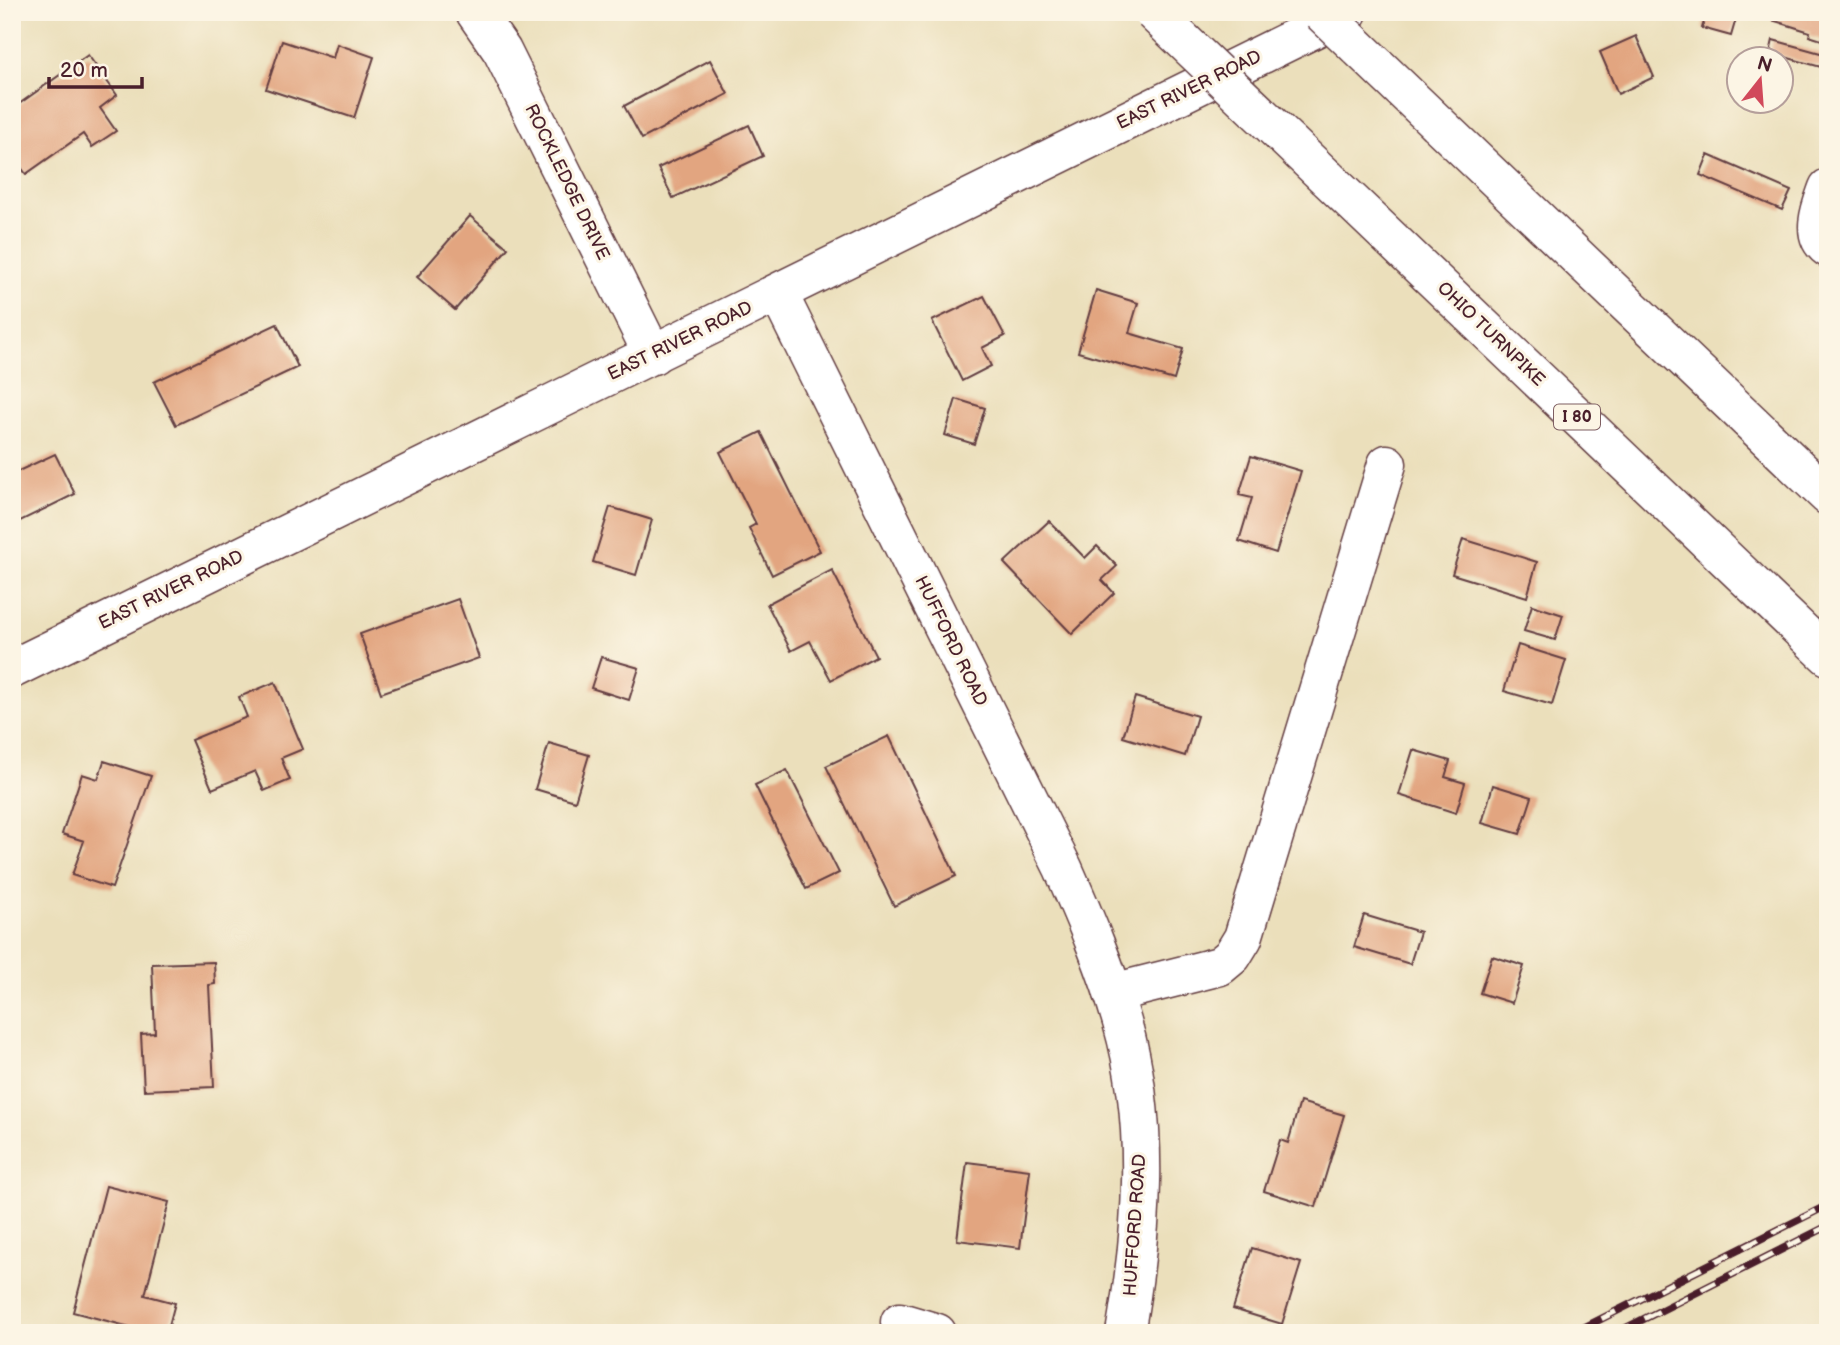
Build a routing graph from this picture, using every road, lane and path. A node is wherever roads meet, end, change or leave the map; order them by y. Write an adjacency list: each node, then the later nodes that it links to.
1 (475, 12): 8 (main road, ROCKLEDGE DRIVE)
2 (1153, 12): 11 (main road, OHIO TURNPIKE / I 80, bridge)
3 (1321, 12): 10 (main road, bridge)
4 (1348, 12): 7 (main road, EAST RIVER ROAD)
5 (1828, 188): 6 (main road)
6 (1828, 248)
7 (778, 292): 8 (main road, EAST RIVER ROAD); 13 (main road, HUFFORD ROAD)
8 (653, 355): 12 (main road, EAST RIVER ROAD)
9 (1387, 464): 13 (main road)
10 (1828, 496)
11 (1828, 656)
12 (12, 669)
13 (1113, 993): 16 (main road, HUFFORD ROAD)
14 (900, 1322): 15 (main road)
15 (937, 1333)
16 (1125, 1333)

